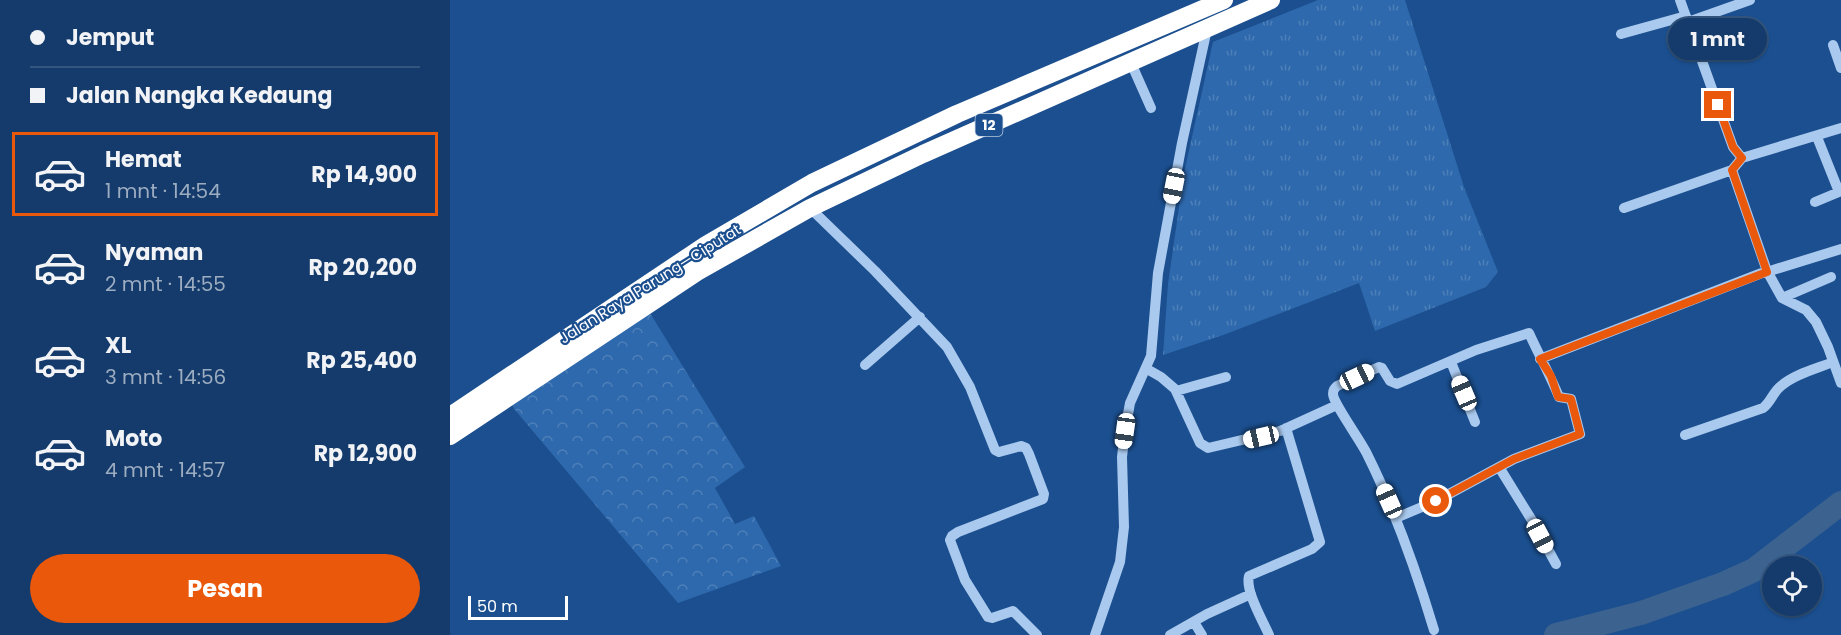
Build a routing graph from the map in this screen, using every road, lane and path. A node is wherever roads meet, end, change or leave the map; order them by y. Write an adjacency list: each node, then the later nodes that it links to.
1 (1224, 0): 11 (highway, Jalan Raya Parung—Ciputat / 12)
2 (1271, 0): 6 (highway, Jalan Raya Parung—Ciputat / 12)
3 (1680, 0): 5 (street)
4 (1750, 0): 5 (street)
5 (1687, 19): 7 (street); 16 (street)
6 (1207, 29): 9 (highway, Jalan Raya Parung—Ciputat / 12); 31 (street)
7 (1621, 34)
8 (1833, 45): 10 (street)
9 (1131, 63): 12 (highway, Jalan Raya Parung—Ciputat / 12); 13 (street)
10 (1841, 68)
11 (1057, 71): 12 (highway); 22 (highway, Jalan Raya Parung—Ciputat / 12)
12 (1064, 91): 19 (highway, Jalan Raya Parung—Ciputat / 12)
13 (1151, 108)
14 (1841, 128): 15 (street)
15 (1817, 136): 16 (street); 18 (street)
16 (1742, 158): 17 (street)
17 (1732, 170): 20 (street); 23 (street)
18 (1815, 202)
19 (810, 208): 22 (highway, Jalan Raya Parung—Ciputat / 12); 26 (street)
20 (1624, 208)
21 (1841, 249): 23 (street)
22 (704, 257): 36 (highway, Jalan Raya Parung—Ciputat / 12); 40 (highway, Jalan Raya Parung—Ciputat / 12)
23 (1770, 271): 25 (street); 27 (street)
24 (1831, 277): 25 (street)
25 (1782, 298): 29 (street)
26 (920, 317): 30 (street); 47 (street)
27 (1540, 359): 28 (street); 41 (street)
28 (1451, 362): 35 (street); 37 (street)
29 (1833, 362): 33 (street); 39 (street)
30 (865, 365)
31 (1147, 369): 34 (street); 48 (street)
32 (1226, 377): 34 (street)
33 (1841, 383)
34 (1176, 391): 38 (street)
35 (1337, 405): 38 (street); 42 (street)
36 (450, 416)
37 (1475, 422)
38 (1286, 428): 44 (street)
39 (1685, 435)
40 (450, 436)
41 (1499, 467): 42 (street); 43 (street)
42 (1396, 518): 46 (street)
43 (1556, 564)
44 (1251, 594): 45 (street); 51 (street)
45 (1194, 622): 49 (street); 50 (street)
46 (1434, 630)
47 (1037, 635)
48 (1095, 635)
49 (1170, 635)
50 (1202, 635)
51 (1269, 635)

